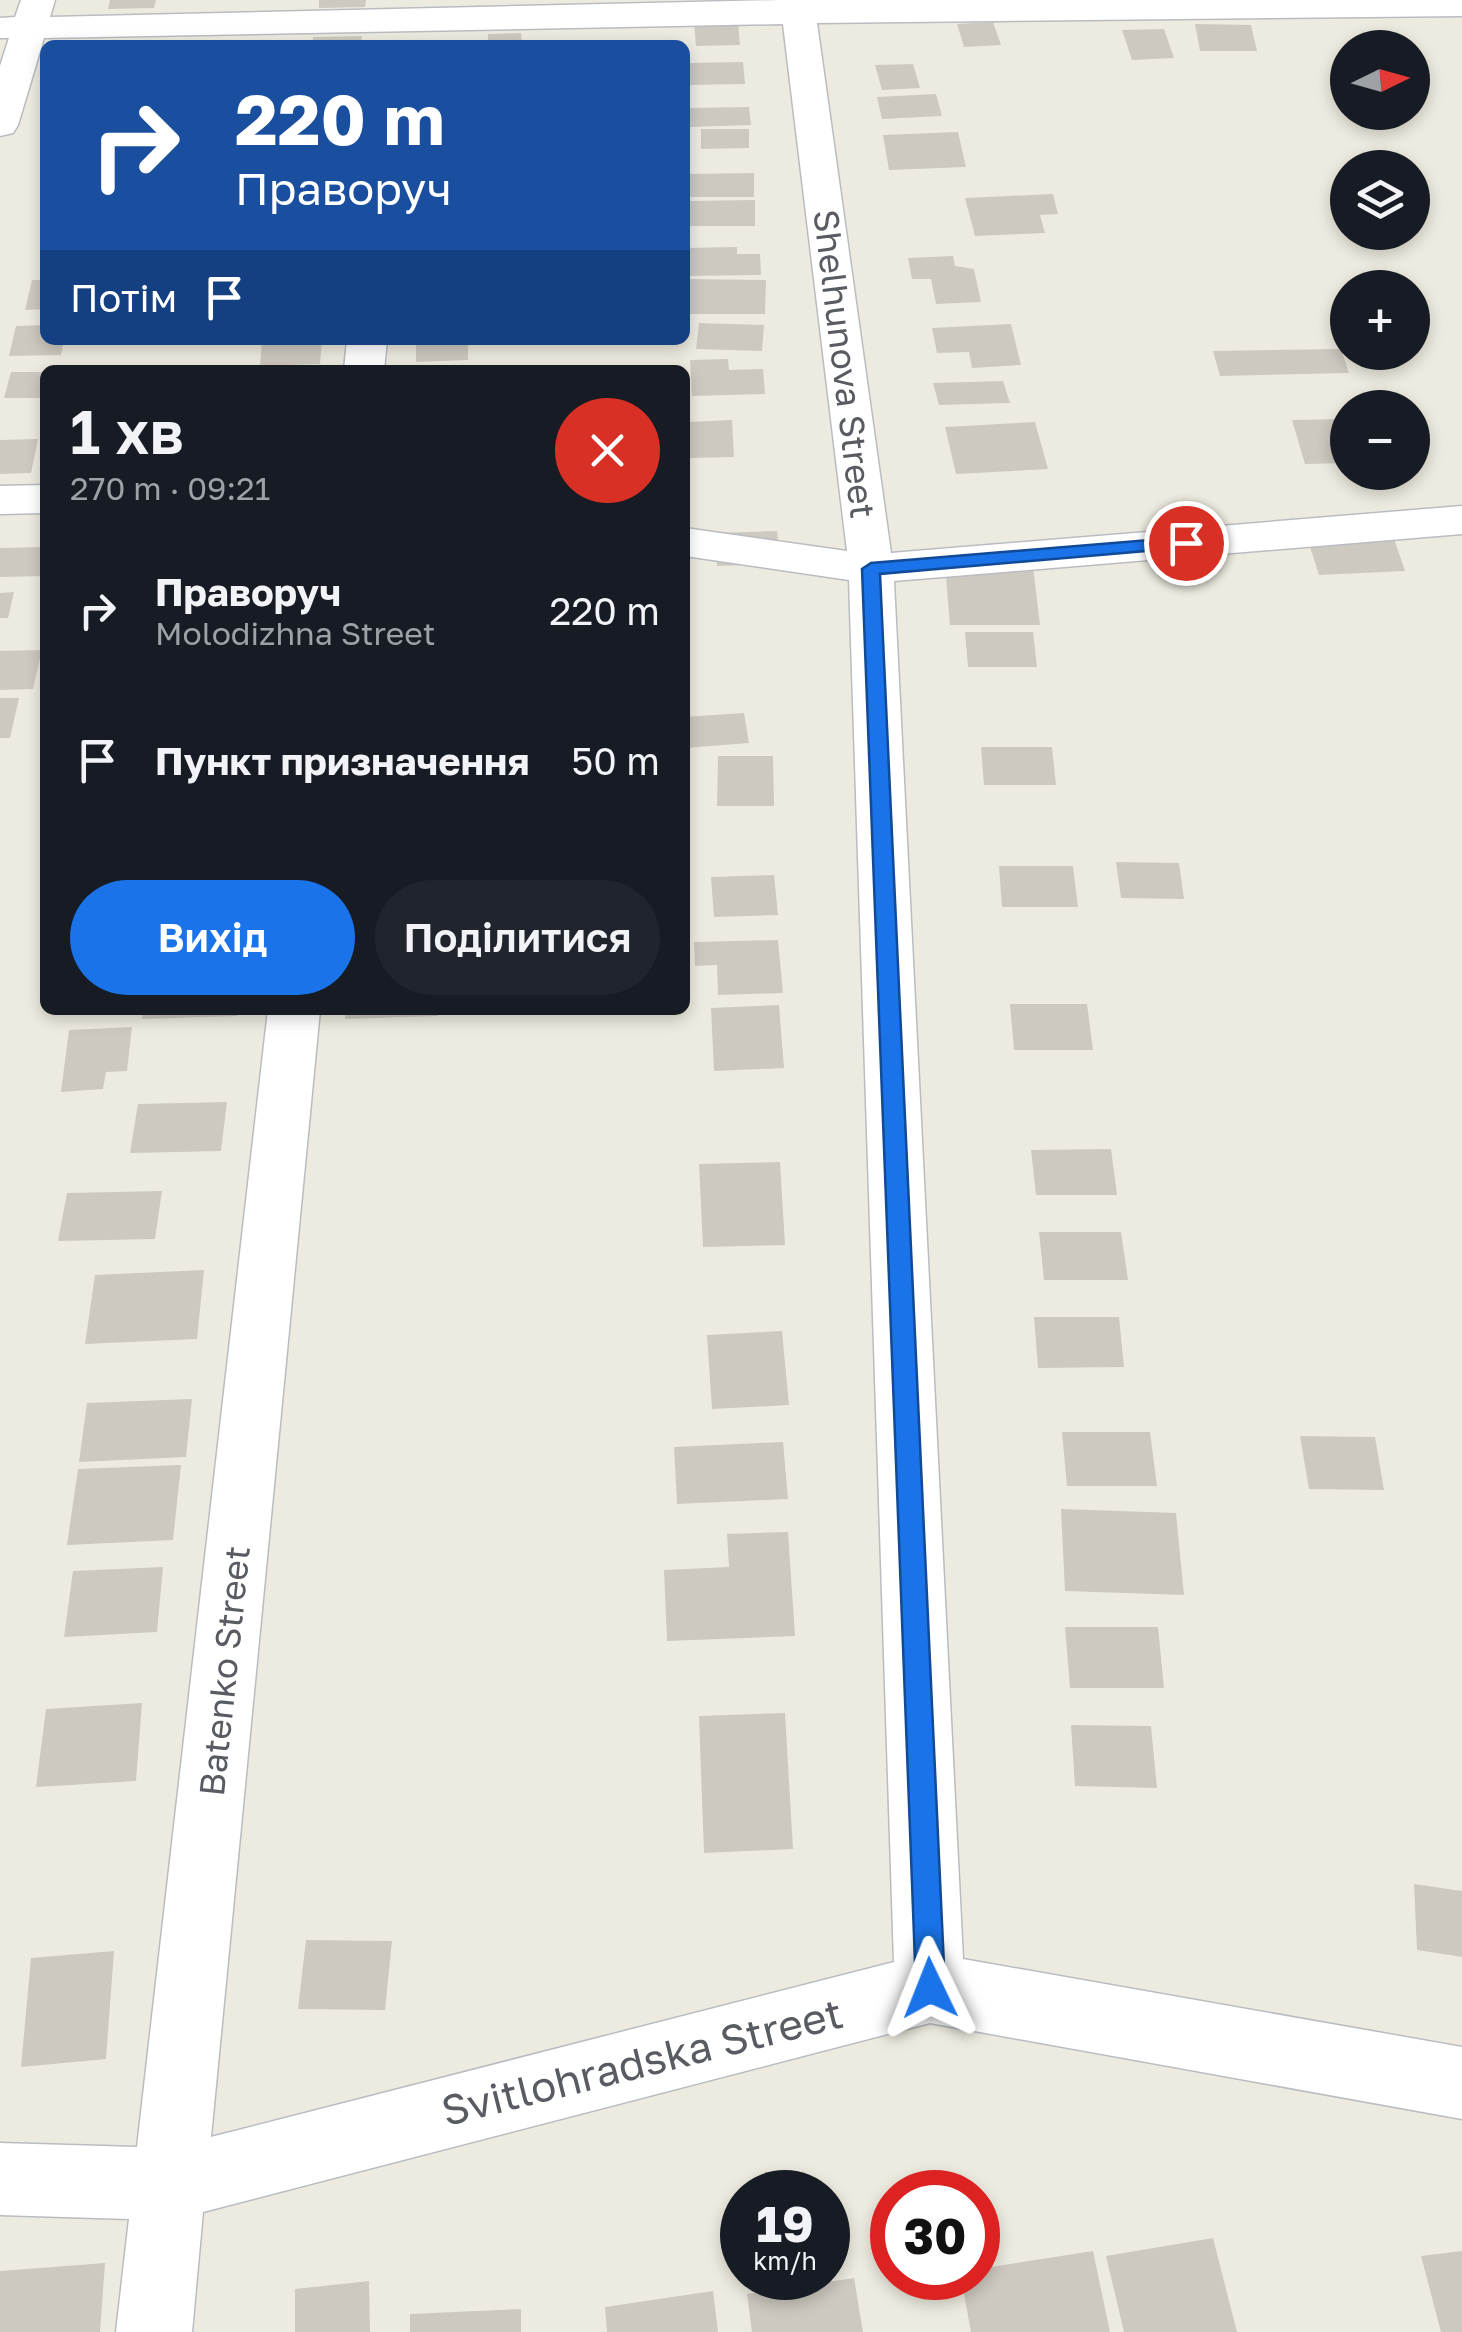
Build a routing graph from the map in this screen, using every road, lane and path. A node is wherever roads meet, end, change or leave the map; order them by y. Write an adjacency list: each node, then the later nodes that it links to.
1 (1173, 4): 2 (street); 3 (street)
2 (798, 6): 5 (street); 11 (street, Shelhunova Street)
3 (1462, 6)
4 (23, 19): 5 (street); 6 (street)
5 (405, 22)
6 (0, 125)
7 (40, 499): 8 (street)
8 (0, 500)
9 (1462, 520): 11 (street)
10 (690, 543): 11 (street)
11 (871, 569): 13 (street, Shelhunova Street)
12 (293, 1015): 16 (street, Batenko Street)
13 (930, 1988): 14 (street, Svitlohradska Street); 16 (street, Svitlohradska Street)
14 (1462, 2083)
15 (0, 2179): 16 (street, Svitlohradska Street)
16 (170, 2184): 17 (street, Batenko Street)
17 (154, 2332)

